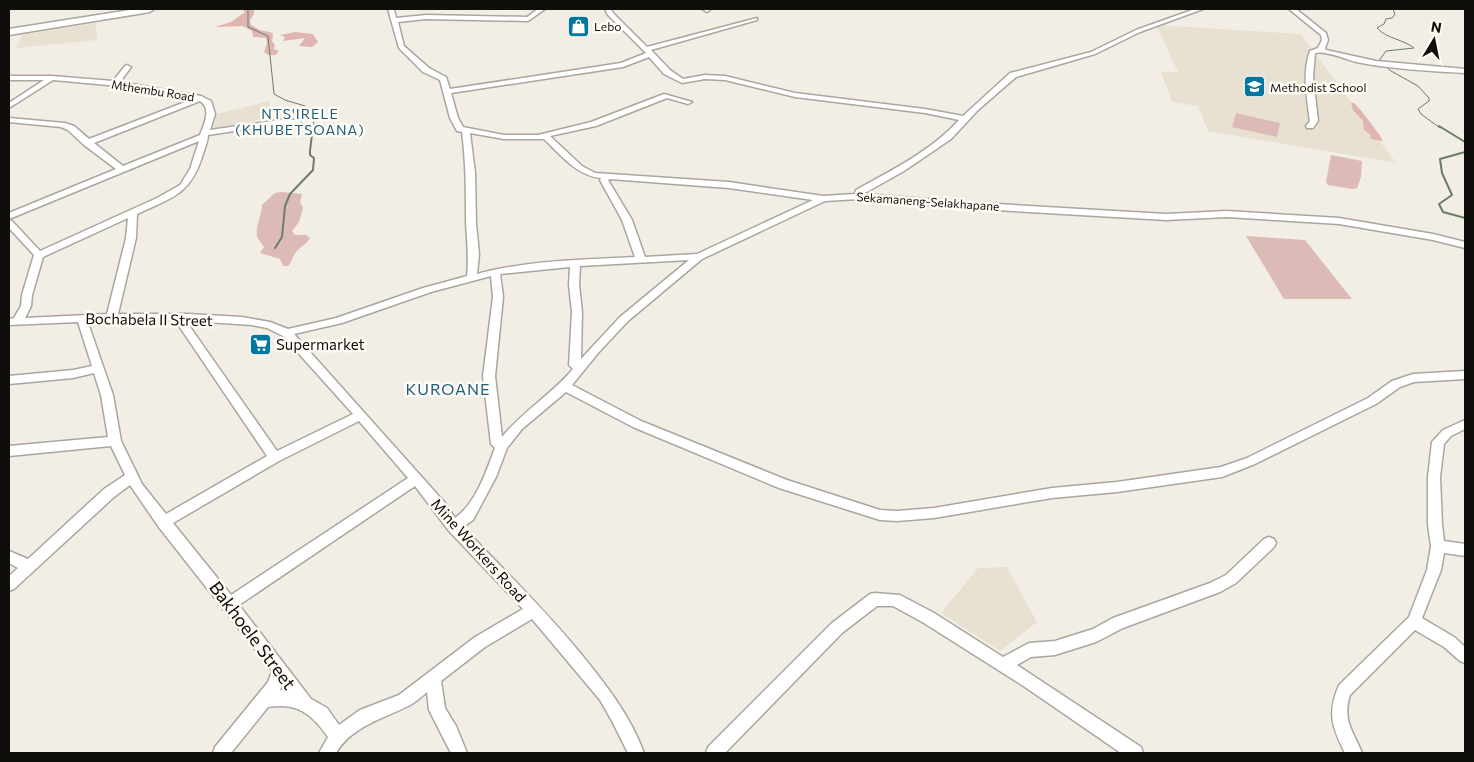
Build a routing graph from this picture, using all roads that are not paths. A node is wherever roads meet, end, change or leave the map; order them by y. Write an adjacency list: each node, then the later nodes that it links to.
1 (150, 9): 9 (main road)
2 (391, 9): 7 (street)
3 (542, 9): 7 (street)
4 (608, 9): 11 (street)
5 (1200, 9): 21 (street)
6 (1292, 9): 10 (street)
7 (393, 20): 17 (street)
8 (756, 20): 11 (street)
9 (9, 32)
10 (1321, 49): 13 (street); 24 (street)
11 (648, 51): 17 (street); 21 (street)
12 (128, 67): 16 (street)
13 (1465, 71)
14 (9, 78): 15 (street, Mthembu Road)
15 (52, 78): 16 (street, Mthembu Road); 20 (street)
16 (115, 83): 18 (street, Mthembu Road)
17 (446, 92): 25 (street)
18 (201, 98): 26 (street, Mthembu Road); 28 (street)
19 (688, 102): 27 (street)
20 (9, 106)
21 (964, 119): 31 (street)
22 (9, 120): 28 (street)
23 (297, 123): 26 (street)
24 (1310, 126)
25 (466, 131): 27 (street); 43 (street)
26 (205, 135): 29 (street); 33 (street, Mthembu Road)
27 (541, 136): 30 (street, Sekamaneng-Selakhapane)
28 (87, 143): 29 (street)
29 (122, 170): 34 (street)
30 (608, 176): 32 (street, Sekamaneng-Selakhapane); 39 (street)
31 (859, 196): 32 (street, Sekamaneng-Selakhapane); 36 (street, Sekamaneng-Selakhapane)
32 (823, 199): 38 (street)
33 (133, 212): 37 (street, Mthembu Road); 45 (street)
34 (9, 216)
35 (9, 223): 37 (street)
36 (1465, 245)
37 (39, 255): 48 (street)
38 (699, 257): 40 (street); 44 (street)
39 (641, 260): 40 (street); 41 (street)
40 (657, 260): 44 (street)
41 (575, 263): 42 (street); 50 (street)
42 (495, 272): 43 (street); 58 (street)
43 (472, 278): 49 (street)
44 (671, 280): 50 (street)
45 (112, 316): 46 (street, Bochabela II Street); 47 (street, Bochabela II Street)
46 (188, 317): 49 (street, Bochabela II Street); 60 (street)
47 (84, 318): 48 (street, Bochabela II Street); 51 (street, Bakhoele Street)
48 (13, 321)
49 (287, 333): 55 (street, Mine Workers Road)
50 (579, 367): 54 (street)
51 (98, 368): 53 (street); 57 (street, Bakhoele Street)
52 (1465, 375): 54 (street)
53 (9, 380)
54 (565, 386): 58 (street)
55 (361, 415): 60 (street); 62 (street, Mine Workers Road)
56 (1465, 424): 66 (street)
57 (115, 442): 59 (street); 61 (street, Bakhoele Street)
58 (502, 446): 64 (street)
59 (9, 451)
60 (275, 458): 63 (street)
61 (133, 476): 63 (street, Bakhoele Street); 69 (street)
62 (416, 480): 64 (street, Mine Workers Road); 71 (street)
63 (163, 522): 71 (street, Bakhoele Street)
64 (454, 527): 72 (street, Mine Workers Road)
65 (1269, 542): 75 (street)
66 (1438, 546): 67 (street); 73 (street)
67 (1465, 550)
68 (9, 557): 69 (street)
69 (29, 566): 70 (street)
70 (9, 585)
71 (229, 604): 76 (street, Bakhoele Street)
72 (534, 610): 77 (street); 84 (street, Mine Workers Road)
73 (1414, 621): 74 (street); 87 (street)
74 (1465, 656)
75 (1003, 666): 85 (street); 86 (street)
76 (280, 669): 78 (street); 79 (street, Bakhoele Street)
77 (433, 679): 80 (street); 83 (street)
78 (264, 700): 79 (street); 81 (street)
79 (305, 704): 80 (street, Bakhoele Street)
80 (337, 736): 82 (street)
81 (221, 753)
82 (327, 753)
83 (459, 753)
84 (636, 753)
85 (714, 753)
86 (1136, 753)
87 (1354, 753)

